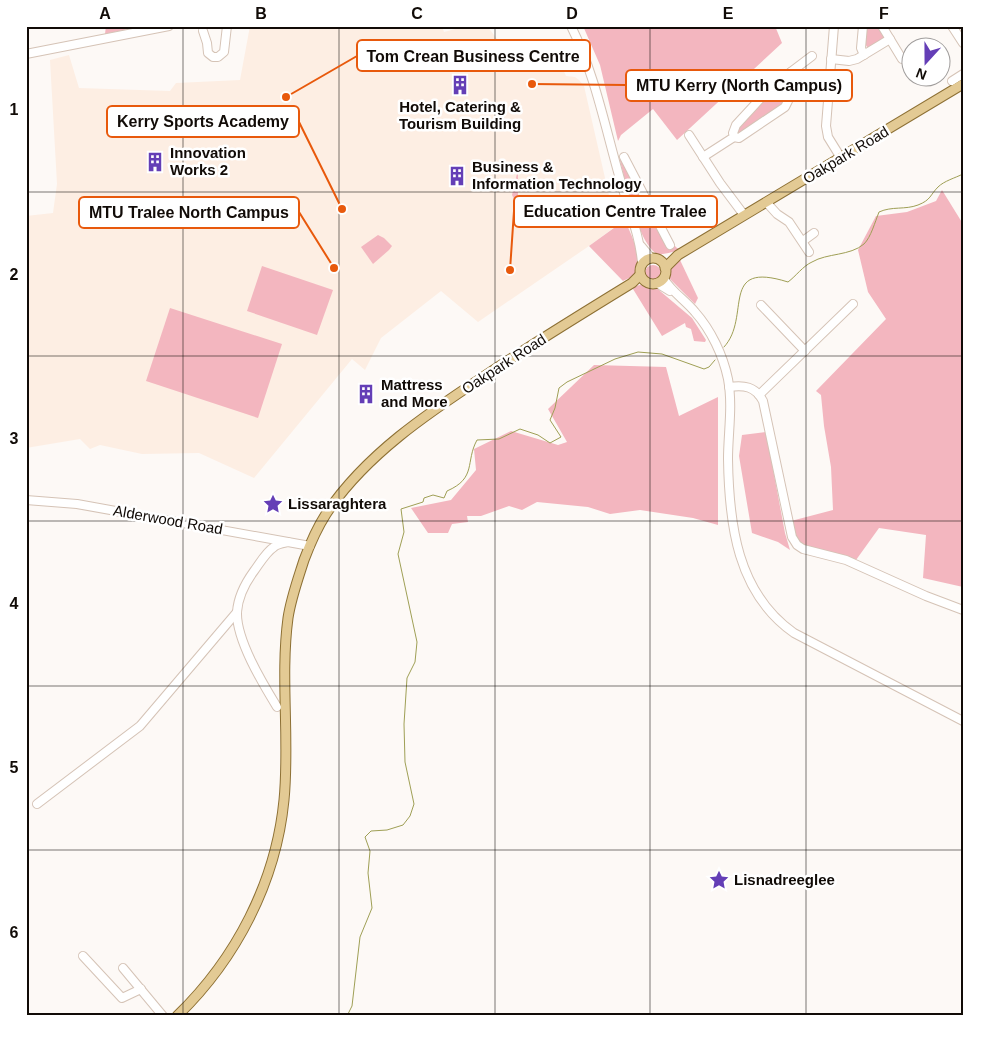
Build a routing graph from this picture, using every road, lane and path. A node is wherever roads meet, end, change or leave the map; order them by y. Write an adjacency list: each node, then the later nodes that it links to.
1 (169, 26): 11 (street)
2 (227, 26): 8 (street)
3 (571, 26): 27 (street)
4 (834, 26): 14 (street)
5 (863, 26): 12 (street)
6 (882, 26): 9 (street)
7 (952, 26): 10 (street)
8 (202, 31)
9 (890, 39): 12 (street); 15 (street)
10 (963, 43)
11 (26, 54)
12 (864, 55): 14 (street)
13 (812, 56): 16 (street)
14 (831, 59): 23 (street)
15 (902, 59)
16 (791, 72): 21 (street); 21 (street)
17 (963, 74): 18 (street)
18 (952, 81)
19 (963, 84): 23 (main road, Oakpark Road)
20 (689, 135): 22 (street)
21 (734, 137): 22 (street)
22 (704, 157): 28 (street)
23 (840, 158): 26 (main road, Oakpark Road)
24 (627, 159): 25 (street)
25 (647, 202): 27 (street); 31 (street)
26 (767, 203): 28 (main road, Oakpark Road); 30 (street)
27 (628, 209): 32 (street)
28 (744, 216): 36 (main road, Oakpark Road)
29 (814, 233): 30 (street)
30 (803, 241): 33 (street)
31 (670, 245)
32 (641, 246): 34 (street); 35 (street)
33 (809, 252)
34 (651, 258): 35 (main road); 36 (main road)
35 (642, 263): 37 (main road)
36 (663, 265): 38 (main road)
37 (643, 278): 38 (main road); 46 (main road, Oakpark Road)
38 (660, 281): 42 (street)
39 (853, 304): 41 (street)
40 (761, 305): 41 (street)
41 (805, 351): 43 (street)
42 (729, 387): 43 (street); 50 (street)
43 (759, 395): 47 (street)
44 (26, 500): 45 (street, Alderwood Road)
45 (290, 541): 46 (street, Alderwood Road); 48 (street)
46 (310, 546): 56 (main road, Oakpark Road)
47 (963, 610)
48 (237, 612): 49 (street); 51 (street)
49 (276, 707)
50 (963, 720)
51 (37, 804)
52 (83, 956): 54 (street)
53 (124, 968): 54 (street)
54 (141, 989): 55 (street)
55 (163, 1016)
56 (176, 1016)

